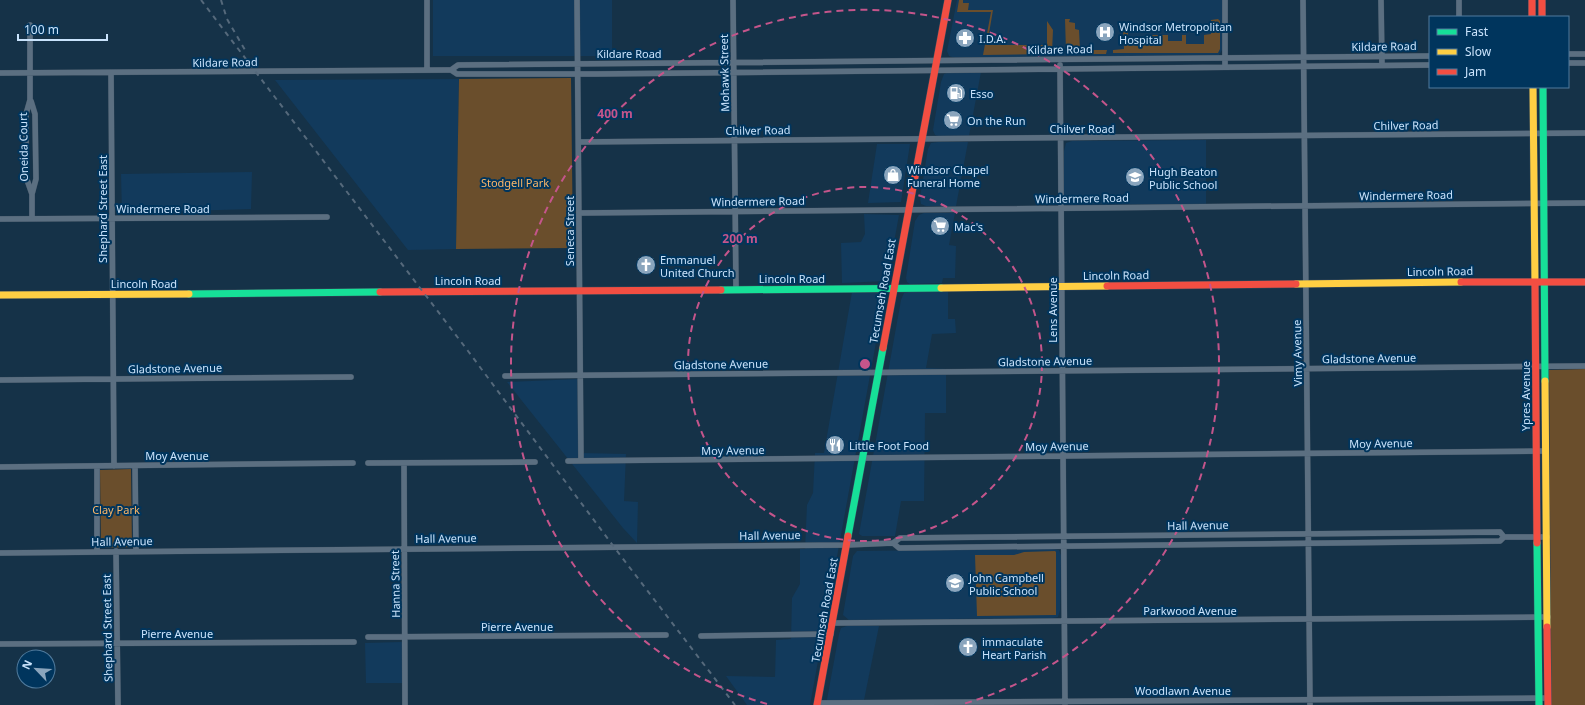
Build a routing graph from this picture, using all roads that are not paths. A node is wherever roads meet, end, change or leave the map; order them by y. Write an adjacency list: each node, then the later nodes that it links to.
1 (427, 0): 33 (street)
2 (577, 0): 25 (street, Seneca Street)
3 (733, 0): 24 (street, Mohawk Street)
4 (948, 0): 22 (main road, Tecumseh Road East)
5 (1225, 0): 20 (street)
6 (1304, 0): 19 (street, Vimy Avenue)
7 (1382, 0): 17 (street)
8 (1459, 0): 11 (street)
9 (1532, 0): 12 (main road)
10 (1542, 0): 13 (main road)
11 (1459, 16)
12 (1532, 16)
13 (1542, 16)
14 (30, 25): 38 (street, Oneida Court)
15 (1569, 54): 16 (street)
16 (1585, 54)
17 (1382, 56): 18 (street, Kildare Road); 19 (street, Kildare Road); 28 (street)
18 (1429, 56)
19 (1304, 57): 20 (street, Kildare Road); 31 (street, Vimy Avenue)
20 (1225, 58): 21 (street, Kildare Road); 30 (street)
21 (1060, 59): 22 (street, Kildare Road); 32 (street, Lens Avenue)
22 (936, 60): 23 (street, Kildare Road); 35 (main road, Tecumseh Road East)
23 (809, 61): 24 (street, Kildare Road); 36 (street)
24 (734, 62): 25 (street, Kildare Road); 37 (street, Mohawk Street)
25 (578, 63): 34 (street, Kildare Road); 40 (street, Seneca Street)
26 (1569, 63): 27 (street)
27 (1585, 63)
28 (1382, 65): 29 (street, Kildare Road); 31 (street, Kildare Road)
29 (1429, 65)
30 (1225, 66): 31 (street, Kildare Road); 32 (street, Kildare Road)
31 (1304, 66): 48 (street, Vimy Avenue)
32 (1060, 68): 35 (street, Kildare Road); 49 (street, Lens Avenue)
33 (427, 70): 34 (street, Kildare Road); 39 (street, Kildare Road)
34 (451, 70): 40 (street, Kildare Road)
35 (934, 70): 36 (street, Kildare Road); 50 (main road, Tecumseh Road East)
36 (810, 71): 37 (street, Kildare Road)
37 (734, 72): 40 (street, Kildare Road); 51 (street, Mohawk Street)
38 (30, 73): 39 (street, Kildare Road); 41 (street, Kildare Road); 44 (street, Oneida Court)
39 (111, 73): 65 (street, Shephard Street East)
40 (578, 73): 52 (street, Seneca Street)
41 (0, 74)
42 (1533, 88): 46 (main road, Ypres Avenue)
43 (1543, 88): 47 (main road, Ypres Avenue)
44 (30, 100): 53 (street, Oneida Court); 53 (street, Oneida Court)
45 (1585, 133): 47 (street, Chilver Road)
46 (1533, 134): 47 (street, Chilver Road); 48 (street, Chilver Road); 55 (main road, Ypres Avenue)
47 (1543, 134): 56 (main road, Ypres Avenue)
48 (1305, 136): 49 (street, Chilver Road); 57 (street, Vimy Avenue)
49 (1061, 138): 50 (street, Chilver Road); 58 (street, Lens Avenue)
50 (922, 139): 51 (street, Chilver Road); 59 (main road, Tecumseh Road East)
51 (734, 140): 52 (street, Chilver Road); 60 (street, Mohawk Street)
52 (578, 142): 61 (street, Seneca Street)
53 (32, 194): 64 (street, Oneida Court)
54 (1585, 203): 56 (street, Windermere Road)
55 (1535, 204): 56 (street, Windermere Road); 57 (street, Windermere Road); 66 (main road, Ypres Avenue)
56 (1544, 204): 67 (main road, Ypres Avenue)
57 (1305, 206): 58 (street, Windermere Road); 69 (street, Vimy Avenue)
58 (1061, 208): 59 (street, Windermere Road); 70 (street, Lens Avenue)
59 (908, 209): 60 (street, Windermere Road); 71 (main road, Tecumseh Road East)
60 (735, 211): 61 (street, Windermere Road); 72 (street, Mohawk Street)
61 (579, 213): 73 (street, Seneca Street)
62 (327, 217): 65 (street, Windermere Road)
63 (0, 219): 64 (street, Windermere Road)
64 (32, 219): 65 (street, Windermere Road)
65 (113, 219): 74 (street, Shephard Street East)
66 (1535, 281): 67 (main road, Lincoln Road); 69 (main road, Lincoln Road); 76 (main road, Ypres Avenue)
67 (1545, 281): 68 (main road, Lincoln Road); 77 (main road, Ypres Avenue)
68 (1585, 282)
69 (1306, 284): 70 (main road, Lincoln Road); 79 (street, Vimy Avenue)
70 (1062, 286): 71 (main road, Lincoln Road); 80 (street, Lens Avenue)
71 (894, 288): 72 (main road, Lincoln Road); 81 (main road, Tecumseh Road East)
72 (736, 290): 73 (main road, Lincoln Road)
73 (580, 291): 74 (main road, Lincoln Road); 82 (street, Seneca Street)
74 (113, 294): 75 (main road, Lincoln Road); 85 (street, Shephard Street East)
75 (0, 295)
76 (1536, 366): 77 (street, Gladstone Avenue); 79 (street, Gladstone Avenue); 87 (main road, Ypres Avenue)
77 (1546, 366): 78 (street, Gladstone Avenue); 88 (main road, Ypres Avenue)
78 (1585, 366)
79 (1307, 368): 80 (street, Gladstone Avenue); 89 (street, Vimy Avenue)
80 (1063, 371): 81 (street, Gladstone Avenue); 90 (street, Lens Avenue)
81 (879, 372): 82 (street, Gladstone Avenue); 91 (main road, Tecumseh Road East)
82 (580, 375): 83 (street, Gladstone Avenue); 93 (street, Seneca Street)
83 (504, 376)
84 (351, 377): 85 (street, Gladstone Avenue)
85 (114, 379): 86 (street, Gladstone Avenue); 99 (street, Shephard Street East)
86 (0, 380)
87 (1537, 451): 88 (street, Moy Avenue); 89 (street, Moy Avenue); 105 (main road, Ypres Avenue)
88 (1546, 451): 106 (main road, Ypres Avenue)
89 (1308, 453): 90 (street, Moy Avenue); 102 (street, Vimy Avenue)
90 (1063, 456): 91 (street, Moy Avenue); 103 (street, Lens Avenue)
91 (863, 459): 93 (street, Moy Avenue); 109 (main road, Tecumseh Road East)
92 (568, 461): 93 (street, Moy Avenue)
93 (581, 461)
94 (404, 462): 95 (street); 97 (street); 111 (street, Hanna Street)
95 (535, 462)
96 (353, 463): 100 (street, Moy Avenue)
97 (368, 463)
98 (97, 466): 99 (street, Moy Avenue); 101 (street, Moy Avenue); 113 (street)
99 (114, 466): 100 (street, Moy Avenue)
100 (135, 466): 112 (street)
101 (0, 467)
102 (1308, 534): 103 (street, Hall Avenue); 104 (street, Hall Avenue); 108 (street, Vimy Avenue)
103 (1064, 537): 107 (street, Hall Avenue); 110 (street, Lens Avenue)
104 (1504, 537): 105 (street, Hall Avenue); 108 (street, Hall Avenue)
105 (1537, 537): 106 (street, Hall Avenue); 116 (main road, Ypres Avenue)
106 (1547, 537): 117 (main road, Ypres Avenue)
107 (893, 543): 109 (street, Hall Avenue); 110 (street, Hall Avenue)
108 (1309, 543): 110 (street, Hall Avenue); 118 (street, Vimy Avenue)
109 (847, 544): 111 (street, Hall Avenue); 120 (main road, Tecumseh Road East)
110 (1064, 546): 119 (street, Lens Avenue)
111 (404, 549): 112 (street, Hall Avenue); 125 (street, Hanna Street)
112 (136, 551): 114 (street, Hall Avenue)
113 (97, 552): 114 (street, Hall Avenue); 115 (street, Hall Avenue)
114 (116, 552): 127 (street, Shephard Street East)
115 (0, 553)
116 (1538, 617): 117 (street, Parkwood Avenue); 118 (street, Parkwood Avenue); 129 (main road, Ypres Avenue)
117 (1548, 617): 130 (main road, Ypres Avenue)
118 (1309, 619): 119 (street, Parkwood Avenue); 131 (street, Vimy Avenue)
119 (1064, 621): 120 (street, Parkwood Avenue); 132 (street, Lens Avenue)
120 (833, 623): 121 (main road, Tecumseh Road East)
121 (831, 634): 123 (street); 133 (main road, Tecumseh Road East)
122 (666, 635): 125 (street, Pierre Avenue)
123 (701, 636)
124 (368, 637): 125 (street, Pierre Avenue)
125 (405, 637): 135 (street, Hanna Street)
126 (354, 642): 127 (street, Pierre Avenue)
127 (117, 643): 128 (street, Pierre Avenue); 134 (street, Shephard Street East)
128 (0, 644)
129 (1539, 701): 130 (street, Woodlawn Avenue); 131 (street, Woodlawn Avenue)
130 (1548, 701)
131 (1310, 702): 132 (street, Woodlawn Avenue)
132 (1065, 703): 133 (street, Woodlawn Avenue)
133 (818, 704)
134 (118, 705)
135 (406, 705)

